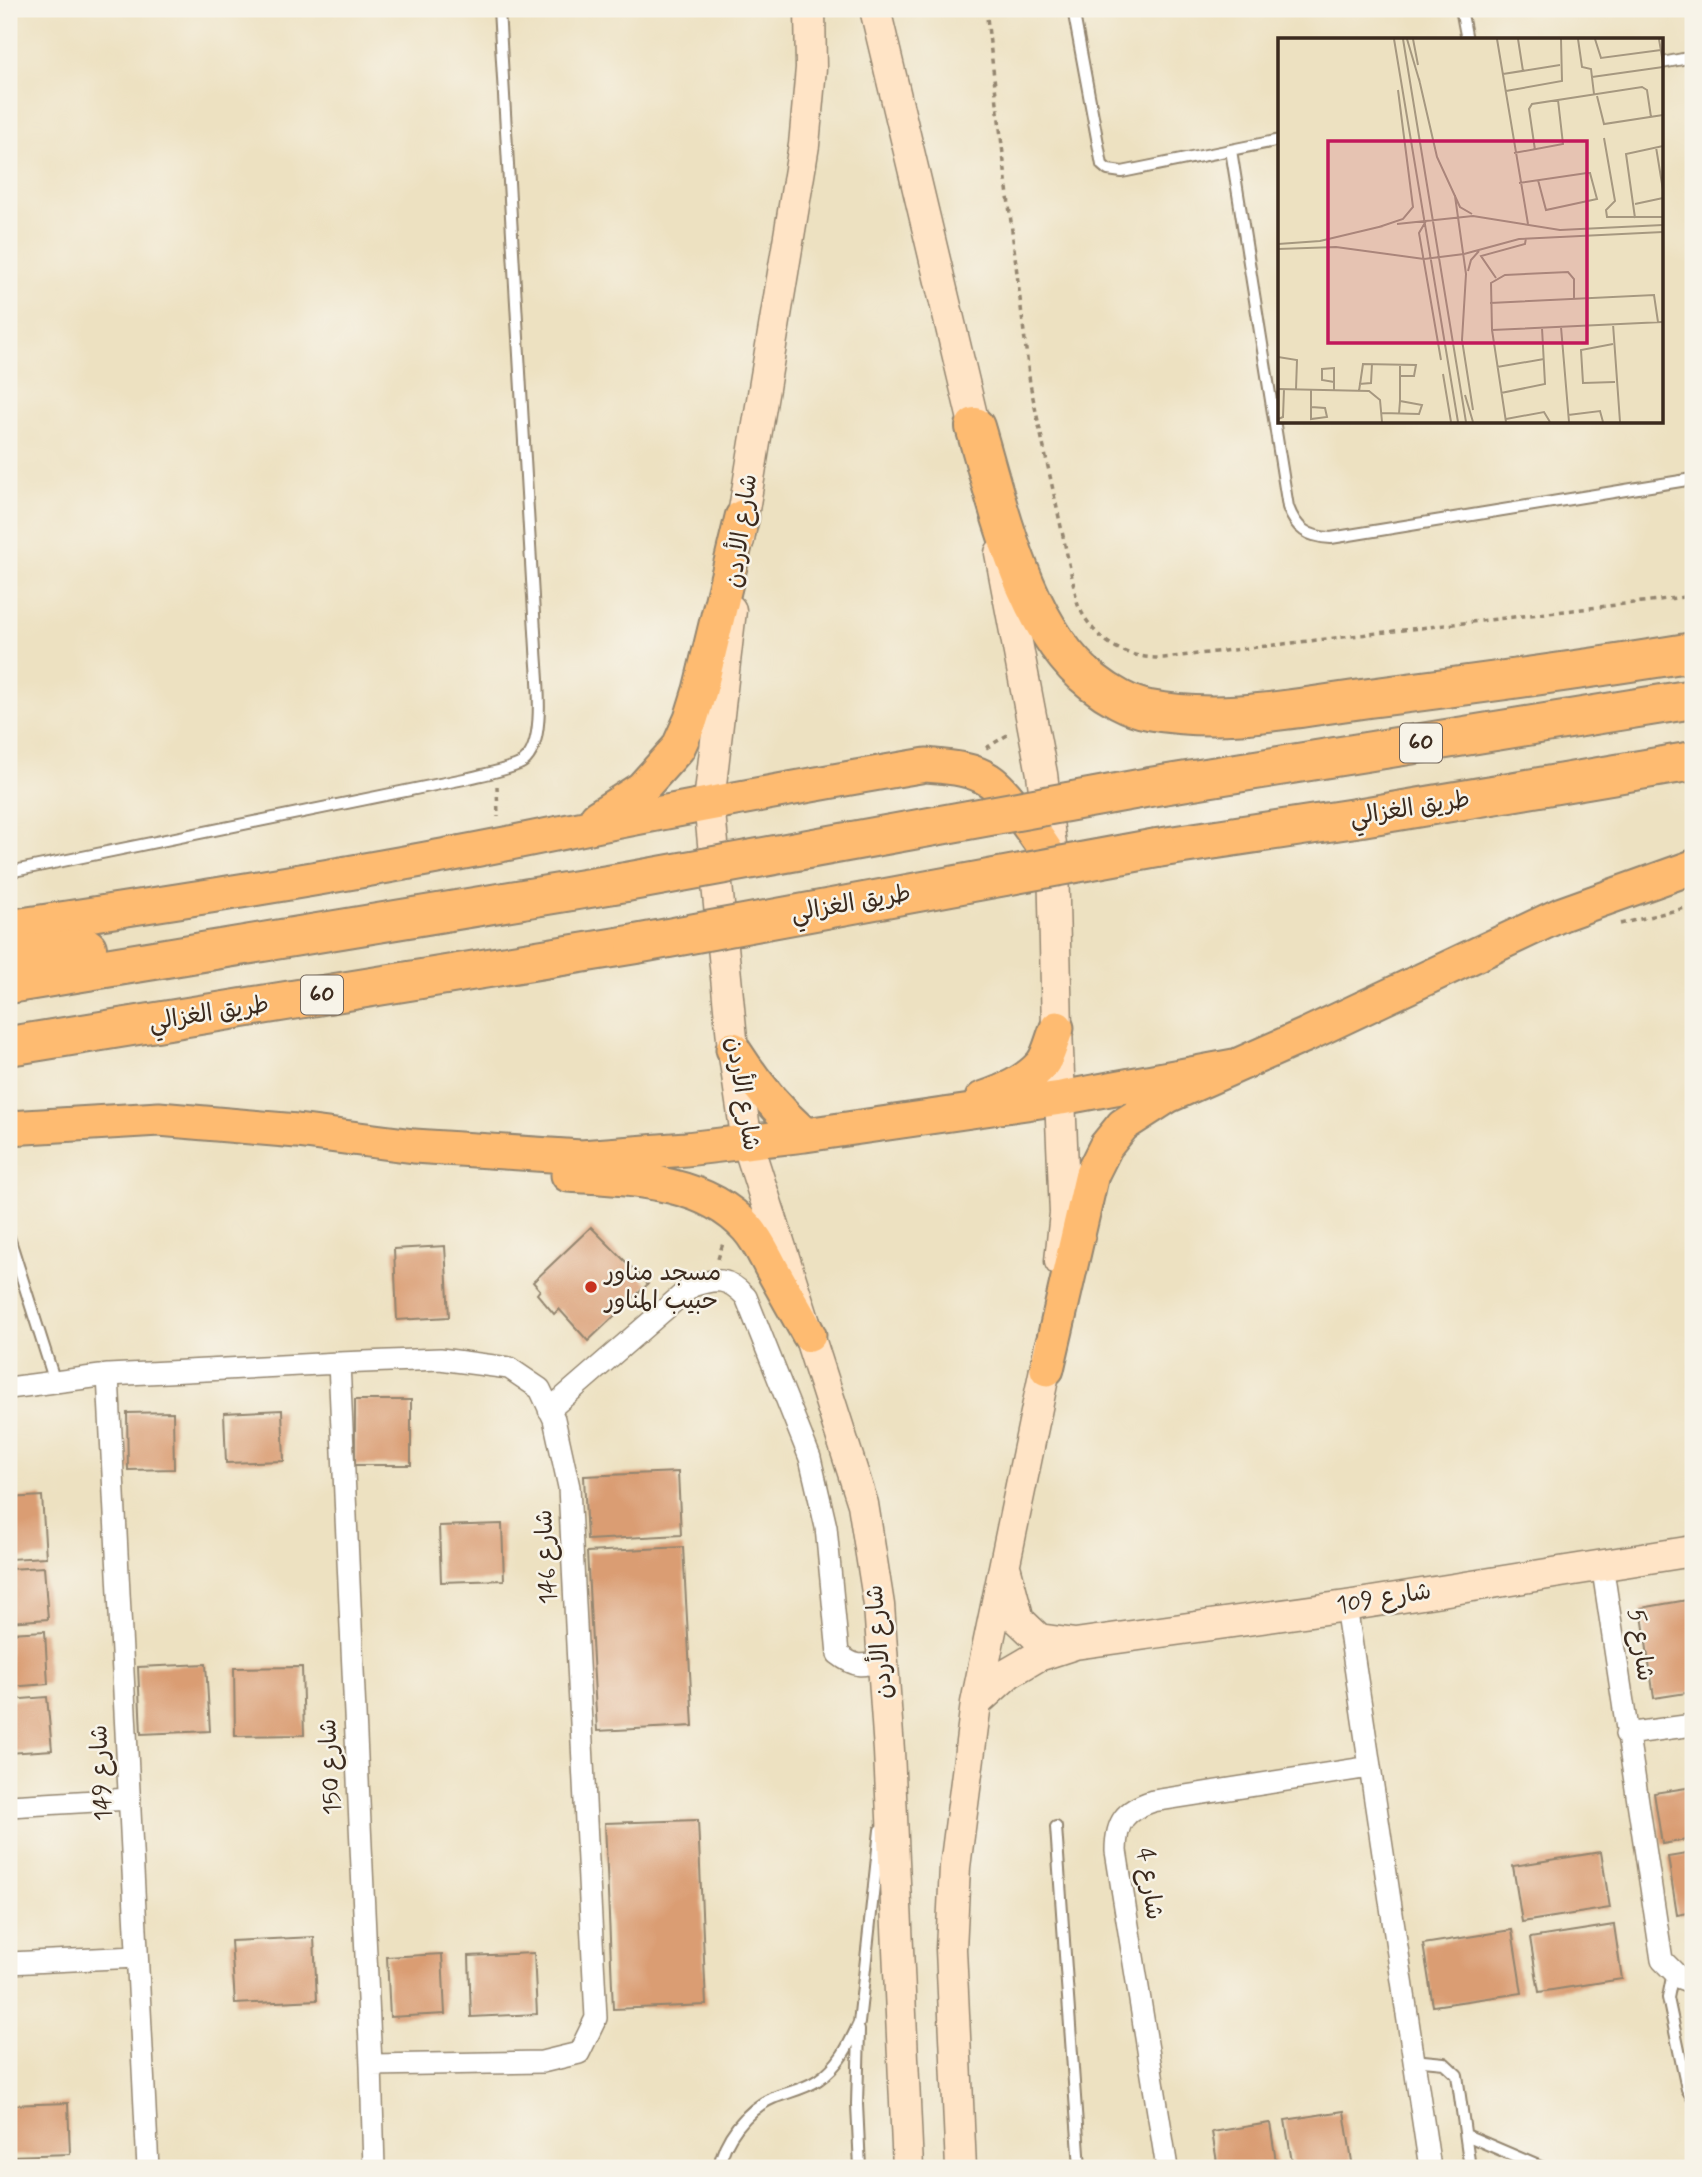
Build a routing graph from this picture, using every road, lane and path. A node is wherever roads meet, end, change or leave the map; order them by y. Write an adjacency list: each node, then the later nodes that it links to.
1 (499, 9): 19 (lane)
2 (810, 9): 14 (main road, شارع الأردن)
3 (875, 9): 12 (main road)
4 (986, 9): 15 (path)
5 (1073, 9): 11 (lane)
6 (1461, 9): 7 (lane)
7 (1467, 38)
8 (1693, 57): 9 (lane)
9 (1664, 63)
10 (1278, 140): 11 (lane)
11 (1231, 150): 13 (lane)
12 (975, 427): 16 (highway); 23 (main road)
13 (1693, 479)
14 (742, 517): 20 (main road, شارع الأردن); 21 (main road)
15 (1693, 596)
16 (1693, 652)
17 (1693, 699): 26 (highway, 60, bridge)
18 (1693, 761): 31 (highway, طريق الغزالي / 60, bridge)
19 (496, 770): 22 (path); 25 (lane)
20 (709, 802): 21 (main road); 23 (main road); 32 (main road, شارع الأردن)
21 (543, 835): 22 (main road)
22 (500, 845): 27 (main road)
23 (1053, 861): 30 (main road)
24 (1693, 867): 33 (main road)
25 (9, 872)
26 (410, 918): 28 (highway); 29 (highway, 60)
27 (9, 927)
28 (9, 955)
29 (9, 984)
30 (1057, 1028): 34 (main road); 35 (main road)
31 (9, 1046)
32 (733, 1049): 37 (main road); 38 (main road, شارع الأردن)
33 (1234, 1066): 34 (main road); 43 (main road)
34 (1061, 1098): 35 (main road); 43 (main road)
35 (930, 1117): 37 (main road)
36 (9, 1128): 39 (main road)
37 (805, 1135): 38 (main road)
38 (747, 1142): 39 (main road); 41 (main road, شارع الأردن)
39 (414, 1146): 41 (main road)
40 (9, 1237): 45 (lane)
41 (809, 1335): 53 (main road, شارع الأردن)
42 (339, 1363): 44 (street, شارع 146); 47 (street, شارع 146); 68 (street, شارع 150)
43 (1047, 1369): 49 (main road)
44 (108, 1375): 45 (street, شارع 146); 59 (street, شارع 149)
45 (55, 1382): 46 (street, شارع 146)
46 (9, 1388)
47 (550, 1409): 53 (street); 68 (street, شارع 146)
48 (1693, 1551): 50 (main road, شارع 109)
49 (1004, 1561): 52 (main road, شارع 109); 54 (main road)
50 (1602, 1564): 51 (main road, شارع 109); 56 (street, شارع 5)
51 (1346, 1606): 52 (main road, شارع 109); 58 (street)
52 (1075, 1644): 54 (main road, شارع 109)
53 (884, 1661): 57 (main road, شارع الأردن)
54 (976, 1703): 76 (main road)
55 (1693, 1725): 56 (street)
56 (1626, 1734): 64 (street, شارع 5)
57 (889, 1751): 66 (lane); 75 (main road, شارع الأردن)
58 (1370, 1767): 67 (street); 78 (street, شارع 4)
59 (130, 1799): 60 (street); 62 (street, شارع 149)
60 (9, 1806)
61 (1056, 1827): 77 (lane)
62 (137, 1957): 63 (street); 71 (street, شارع 149)
63 (9, 1963)
64 (1673, 1972): 65 (street); 69 (lane)
65 (1693, 1983)
66 (859, 2023): 73 (lane); 74 (lane)
67 (1413, 2060): 70 (lane); 79 (street)
68 (371, 2065): 72 (street, شارع 150)
69 (1693, 2099)
70 (1466, 2135): 80 (lane); 81 (lane)
71 (148, 2168)
72 (374, 2168)
73 (719, 2168)
74 (860, 2168)
75 (908, 2168)
76 (961, 2168)
77 (1080, 2168)
78 (1167, 2168)
79 (1430, 2168)
80 (1470, 2168)
81 (1543, 2168)

